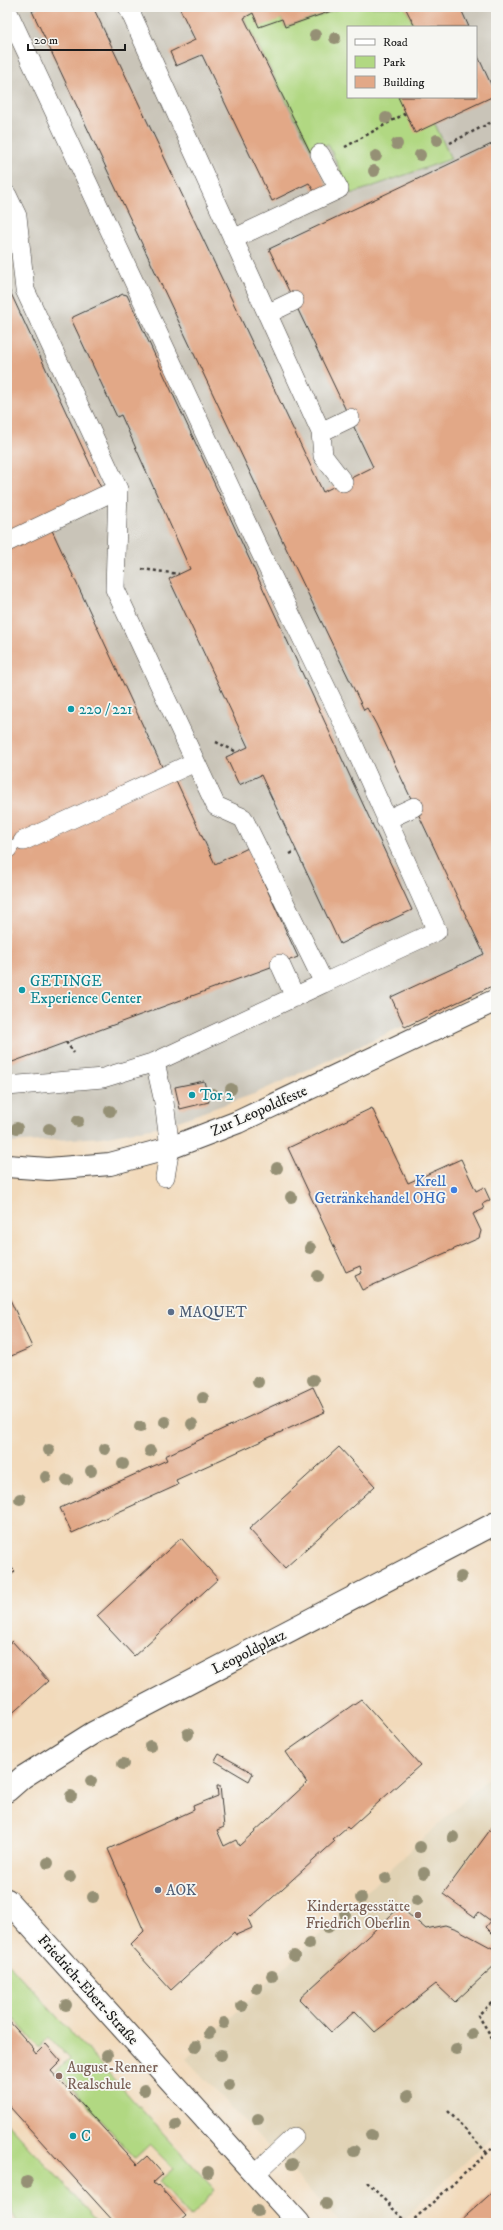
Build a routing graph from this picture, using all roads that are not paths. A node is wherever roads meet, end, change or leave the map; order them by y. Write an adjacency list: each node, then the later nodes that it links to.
1 (128, 7): 5 (lane)
2 (7, 10): 15 (lane)
3 (322, 156): 5 (lane)
4 (7, 195): 11 (lane)
5 (234, 239): 7 (lane)
6 (294, 301): 7 (lane)
7 (267, 314): 9 (lane)
8 (350, 418): 9 (lane)
9 (321, 432): 10 (lane)
10 (343, 482)
11 (118, 489): 12 (lane); 13 (lane)
12 (7, 542)
13 (194, 762): 16 (lane); 18 (lane)
14 (414, 807): 15 (lane)
15 (386, 820): 18 (lane)
16 (13, 846)
17 (280, 964): 19 (lane)
18 (324, 983): 19 (lane)
19 (295, 997): 21 (lane)
20 (496, 1000): 23 (street, Zur Leopoldfeste)
21 (155, 1062): 22 (lane); 23 (lane)
22 (7, 1086)
23 (170, 1148): 24 (street, Zur Leopoldfeste); 25 (lane)
24 (7, 1166)
25 (165, 1177)
26 (496, 1523): 27 (street, Leopoldplatz)
27 (7, 1791)
28 (7, 1900): 30 (street, Friedrich-Ebert-Straße)
29 (294, 2137): 30 (lane)
30 (255, 2174): 31 (street, Friedrich-Ebert-Straße)
31 (299, 2223)

